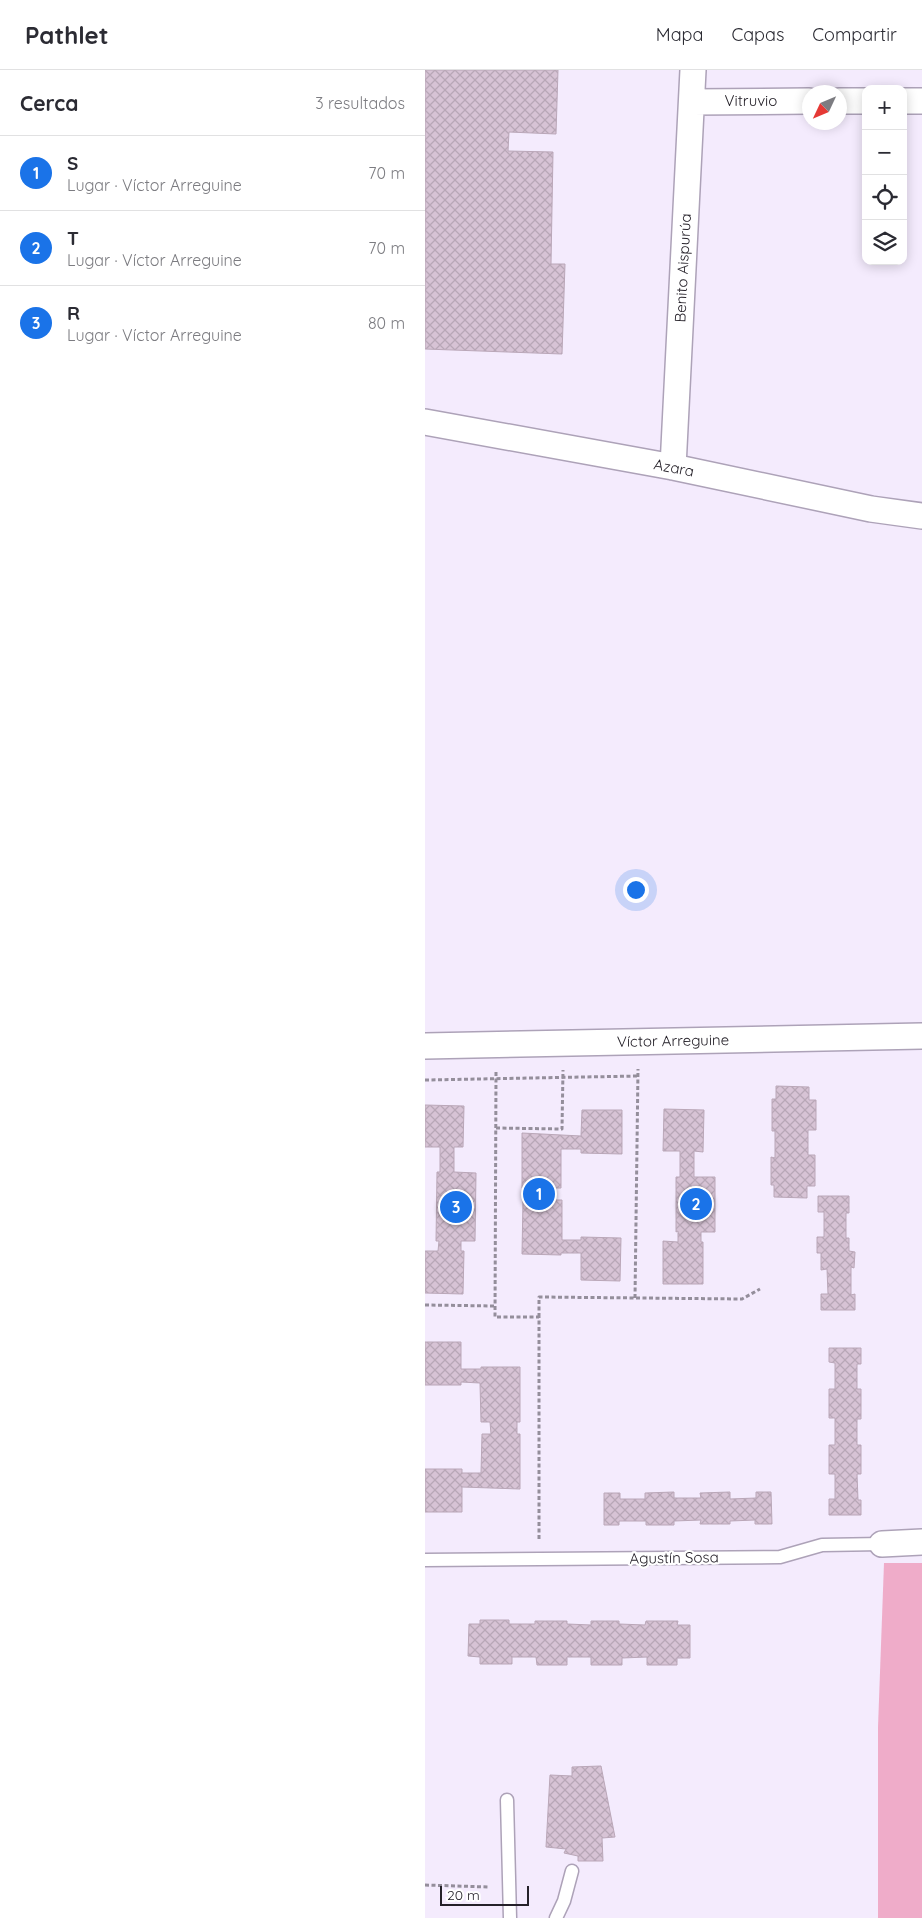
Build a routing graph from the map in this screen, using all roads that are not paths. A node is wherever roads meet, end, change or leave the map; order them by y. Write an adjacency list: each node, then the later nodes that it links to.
1 (693, 70): 7 (street, Benito Aispurúa)
2 (802, 101): 7 (street, Vitruvio)
3 (847, 101): 4 (street)
4 (862, 101)
5 (907, 101): 6 (street)
6 (922, 101)
7 (691, 102): 9 (street, Benito Aispurúa)
8 (425, 422): 9 (street, Azara)
9 (673, 467): 10 (street, Azara)
10 (922, 516)
11 (922, 1036): 12 (street, Víctor Arreguine)
12 (425, 1046)
13 (922, 1542): 14 (street, Agustín Sosa)
14 (882, 1544): 15 (lane, Agustín Sosa)
15 (425, 1560)
16 (507, 1800): 18 (lane)
17 (572, 1872): 19 (lane)
18 (510, 1917)
19 (556, 1918)

